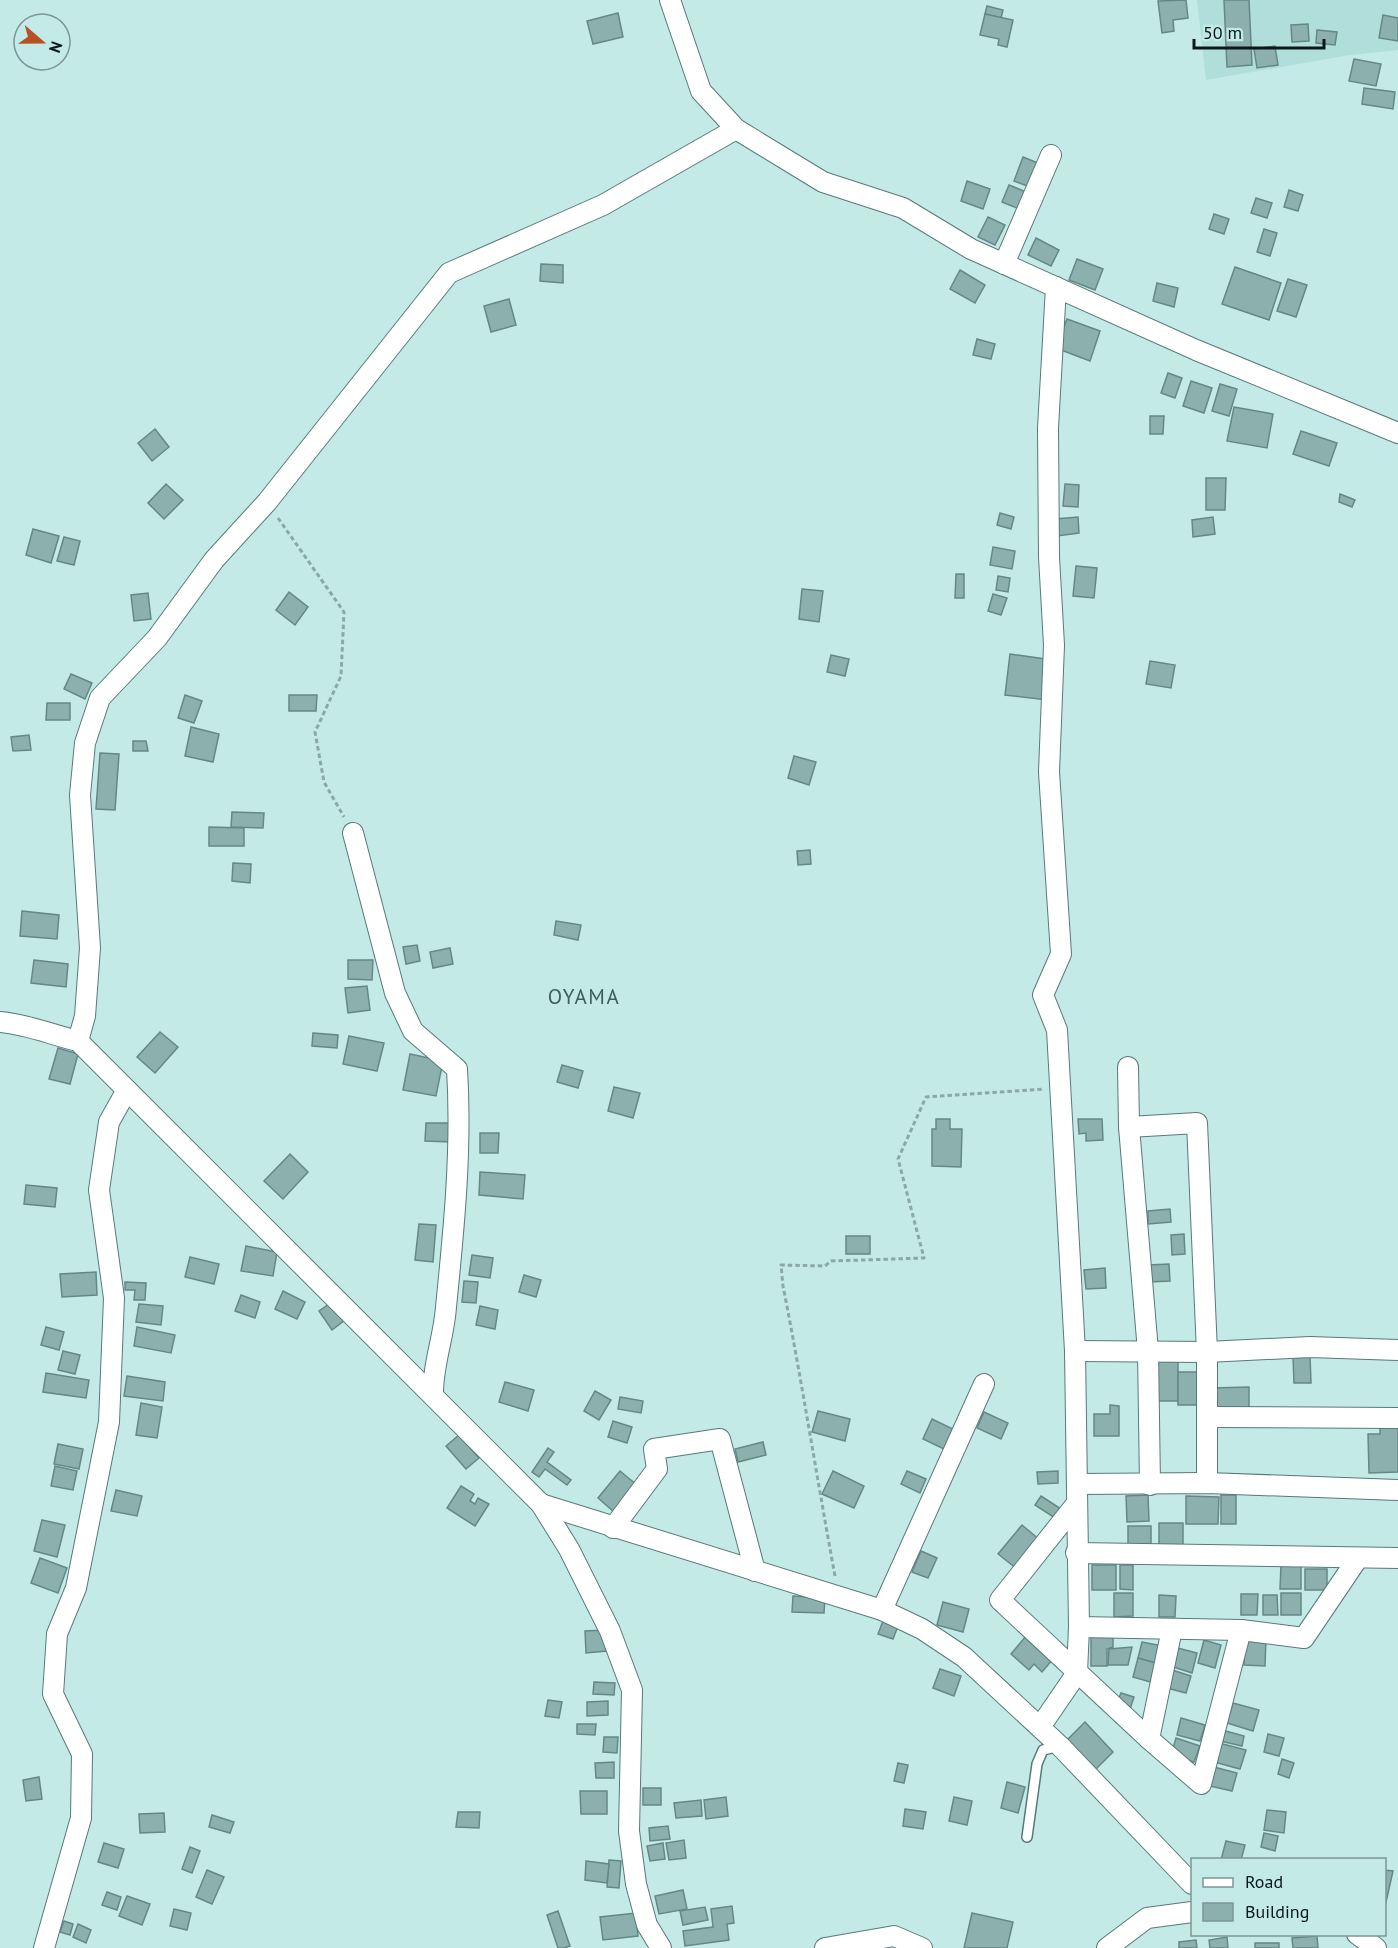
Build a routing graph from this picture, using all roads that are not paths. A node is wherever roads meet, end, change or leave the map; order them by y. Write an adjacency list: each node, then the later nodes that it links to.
1 (670, 0): 2 (street)
2 (736, 129): 4 (street); 9 (street)
3 (1051, 155): 4 (street)
4 (1004, 264): 5 (street)
5 (1056, 287): 6 (street); 13 (street)
6 (1398, 433)
7 (353, 833): 18 (street)
8 (0, 1022): 9 (street)
9 (78, 1041): 11 (street)
10 (1128, 1067): 12 (street)
11 (127, 1090): 18 (street); 43 (street)
12 (1129, 1127): 15 (street); 16 (street)
13 (1076, 1350): 15 (street); 24 (street)
14 (1398, 1350): 16 (street)
15 (1148, 1351): 16 (street); 22 (street)
16 (1207, 1352): 19 (street)
17 (984, 1384): 31 (street)
18 (433, 1393): 25 (street)
19 (1209, 1417): 20 (street); 21 (street)
20 (1398, 1418)
21 (1207, 1483): 22 (street); 23 (street)
22 (1150, 1485): 24 (street)
23 (1398, 1490)
24 (1078, 1493): 27 (street); 35 (street)
25 (542, 1504): 26 (street); 44 (street)
26 (613, 1528): 30 (street); 30 (street)
27 (1076, 1553): 28 (street); 32 (street)
28 (1358, 1558): 29 (street); 34 (street)
29 (1398, 1558)
30 (755, 1570): 31 (street)
31 (882, 1610): 36 (street)
32 (1079, 1627): 33 (street); 35 (street)
33 (1173, 1629): 34 (street); 37 (street)
34 (1240, 1630): 37 (street)
35 (1077, 1673): 36 (street); 37 (street)
36 (1040, 1727): 38 (street)
37 (1149, 1739)
38 (1060, 1746): 39 (lane); 40 (street)
39 (1027, 1837)
40 (1191, 1883)
41 (1191, 1912): 47 (street)
42 (1358, 1936): 48 (street)
43 (44, 1948)
44 (661, 1948)
45 (825, 1948): 46 (street)
46 (922, 1948)
47 (1107, 1948)
48 (1376, 1948)

